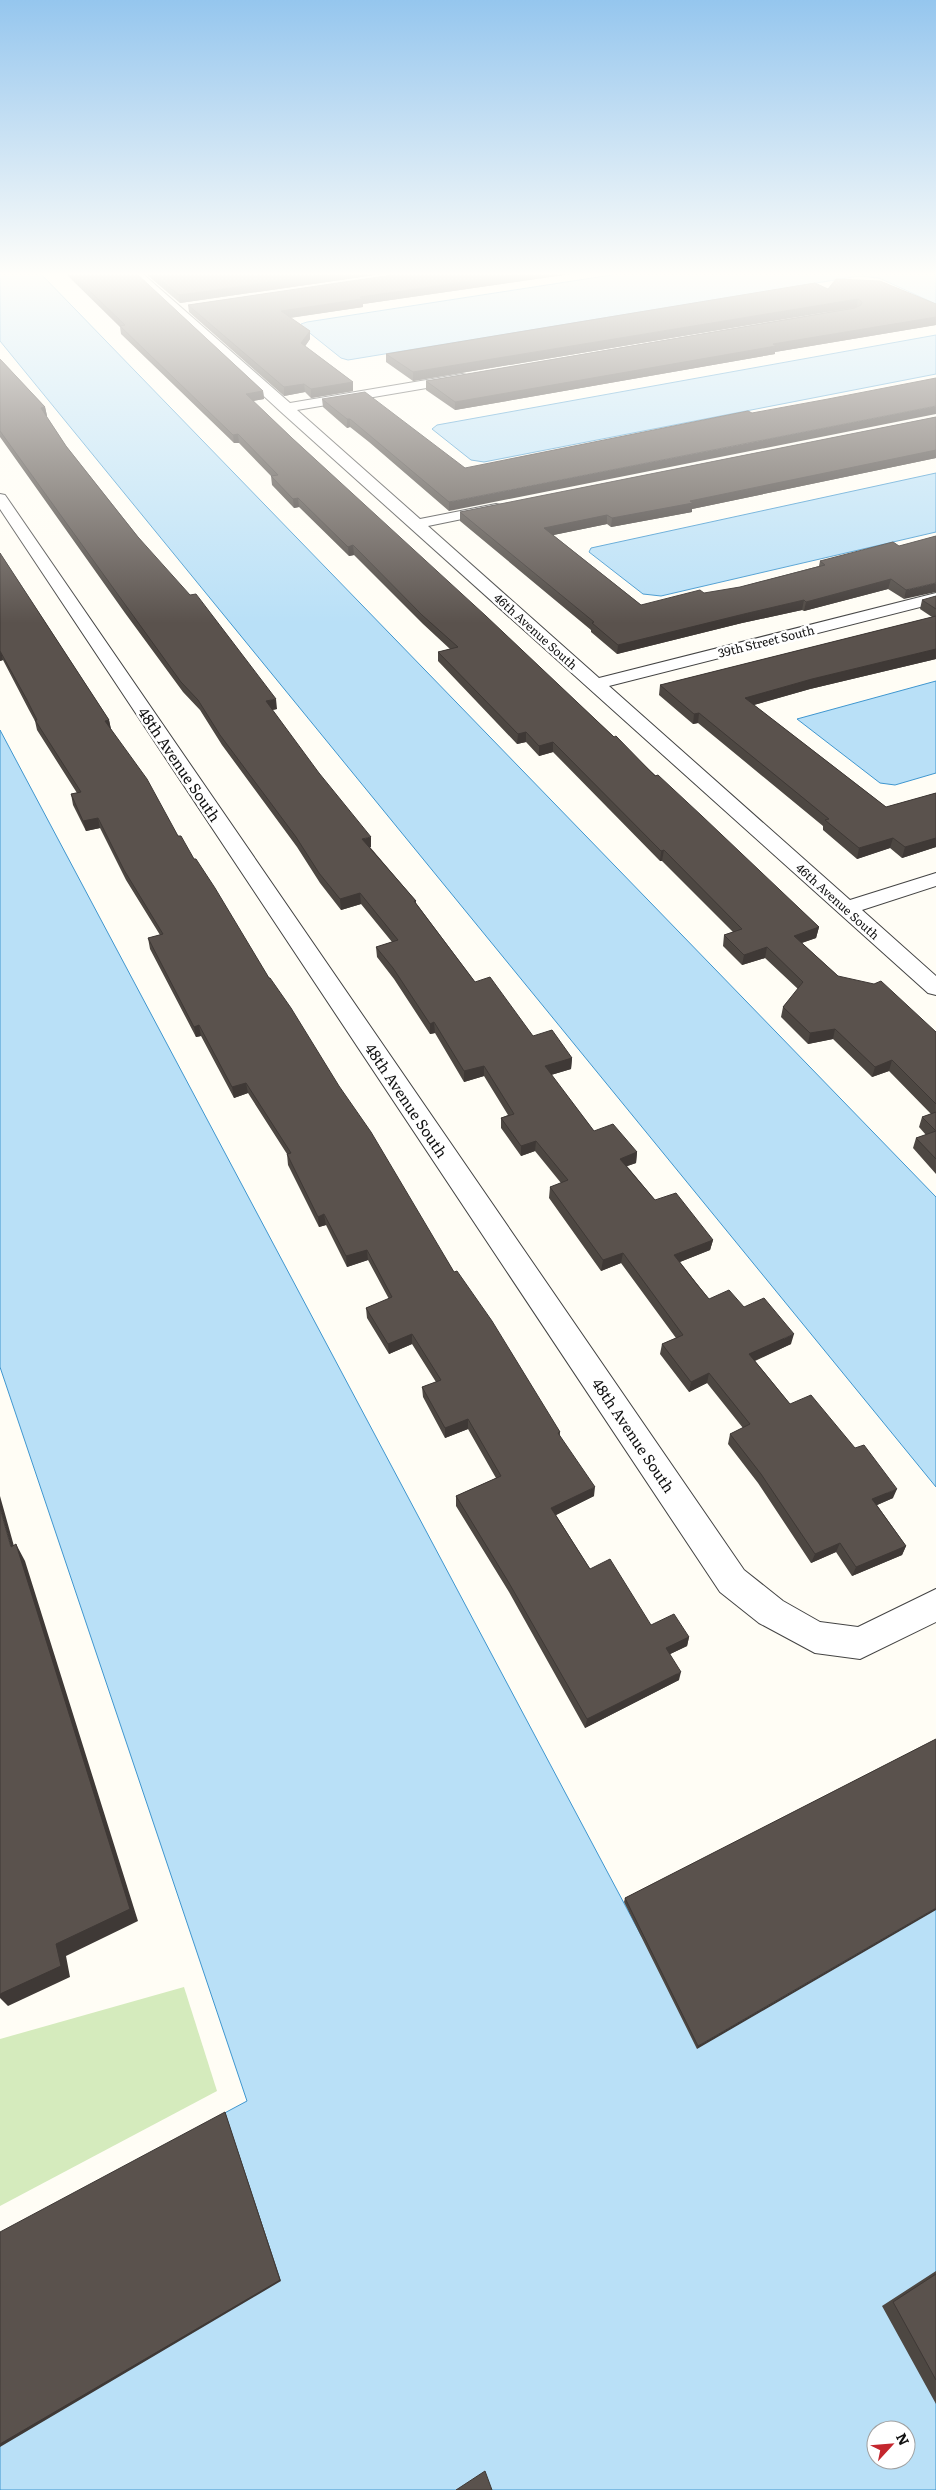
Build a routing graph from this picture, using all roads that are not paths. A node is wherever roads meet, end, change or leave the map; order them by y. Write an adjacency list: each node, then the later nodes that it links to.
1 (265, 390): 3 (street, 46th Avenue South)
2 (388, 390): 3 (street)
3 (285, 408): 6 (street, 46th Avenue South)
4 (0, 498): 12 (street, 48th Avenue South)
5 (505, 506): 6 (street)
6 (417, 524): 8 (street, 46th Avenue South)
7 (936, 598): 8 (street, 39th Street South)
8 (595, 684): 10 (street, 46th Avenue South)
9 (936, 878): 10 (street)
10 (846, 908): 11 (street, 46th Avenue South)
11 (936, 988)
12 (936, 1605)

